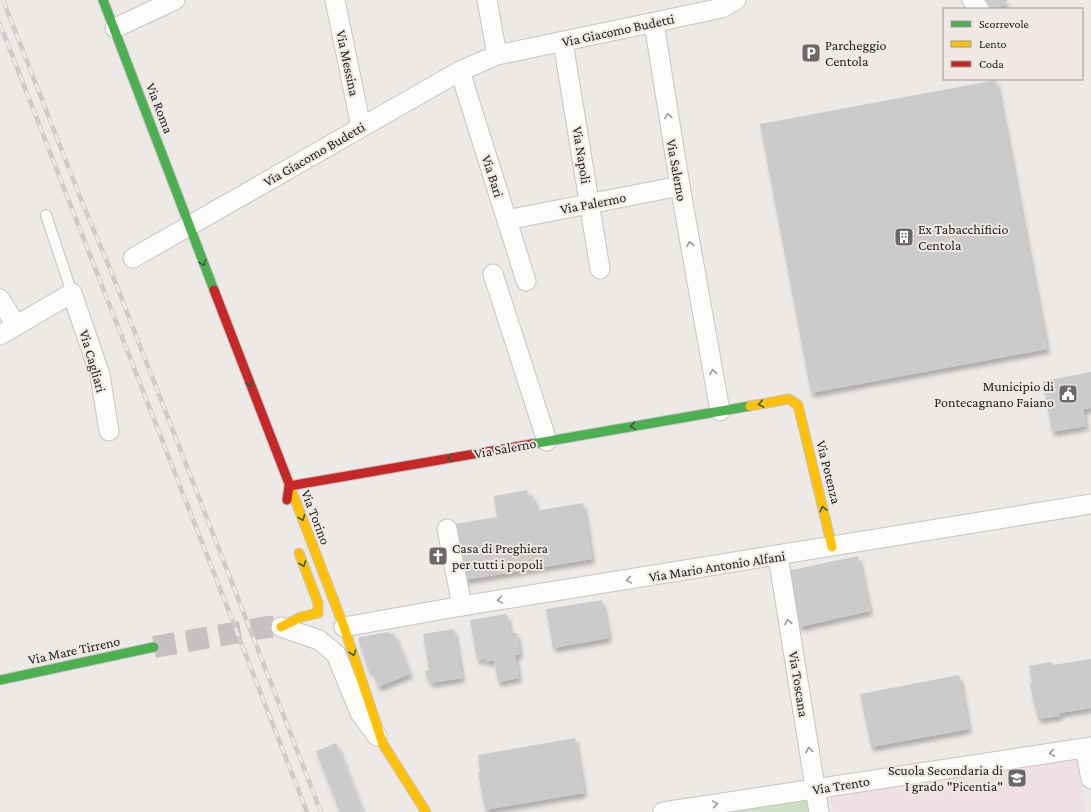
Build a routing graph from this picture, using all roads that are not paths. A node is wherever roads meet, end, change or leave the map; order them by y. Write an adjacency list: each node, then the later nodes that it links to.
1 (104, 0): 9 (street, Via Roma)
2 (175, 0): 9 (street)
3 (335, 0): 13 (street, Via Messina)
4 (487, 0): 11 (street)
5 (736, 0): 8 (street, Via Giacomo Budetti)
6 (972, 0): 7 (street)
7 (979, 8)
8 (654, 23): 10 (street, Via Giacomo Budetti); 14 (street, Via Salerno, one-way to 8)
9 (115, 28): 18 (street, Via Roma)
10 (563, 42): 11 (street, Via Giacomo Budetti); 15 (street, Via Napoli)
11 (497, 55): 12 (street, Via Giacomo Budetti)
12 (460, 71): 13 (street, Via Giacomo Budetti); 17 (street, Via Bari)
13 (361, 126): 18 (street, Via Giacomo Budetti)
14 (680, 186): 15 (street, Via Palermo); 28 (street, Via Salerno, one-way to 14)
15 (590, 204): 17 (street, Via Palermo); 20 (street, Via Napoli)
16 (46, 215): 23 (lane)
17 (507, 220): 22 (street, Via Bari)
18 (189, 226): 19 (street, Via Giacomo Budetti); 31 (street, Via Torino, one-way to 31)
19 (133, 258)
20 (600, 269)
21 (493, 274): 30 (street)
22 (526, 281)
23 (72, 293): 25 (street); 29 (street, Via Cagliari)
24 (0, 299): 25 (street)
25 (16, 325): 26 (street)
26 (0, 335)
27 (798, 405): 28 (street, Via Salerno, one-way to 28); 36 (street, Via Potenza, one-way to 27)
28 (720, 411): 30 (street, Via Salerno, one-way to 30)
29 (109, 430)
30 (548, 441): 31 (street, Via Salerno, one-way to 31)
31 (289, 486): 33 (street); 40 (street, Via Torino, one-way to 40)
32 (1091, 504): 36 (street, Via Mario Antonio Alfani)
33 (286, 506)
34 (447, 529): 38 (street)
35 (297, 547): 39 (street, one-way to 39)
36 (832, 547): 37 (street, Via Mario Antonio Alfani)
37 (778, 556): 38 (street, Via Mario Antonio Alfani, one-way to 38); 46 (street, Via Toscana, one-way to 37)
38 (462, 606): 40 (street, Via Mario Antonio Alfani)
39 (281, 627): 43 (street)
40 (344, 627): 43 (street, Via Torino, one-way to 43)
41 (154, 647): 42 (street, Via Mare Tirreno)
42 (0, 680)
43 (384, 744): 47 (street, Via Torino)
44 (1088, 747): 45 (street); 46 (street, Via Trento, one-way to 46)
45 (1091, 779)
46 (816, 788): 48 (street, Via Trento, one-way to 46); 49 (street, Via Toscana)
47 (426, 812)
48 (663, 812)
49 (819, 812)

